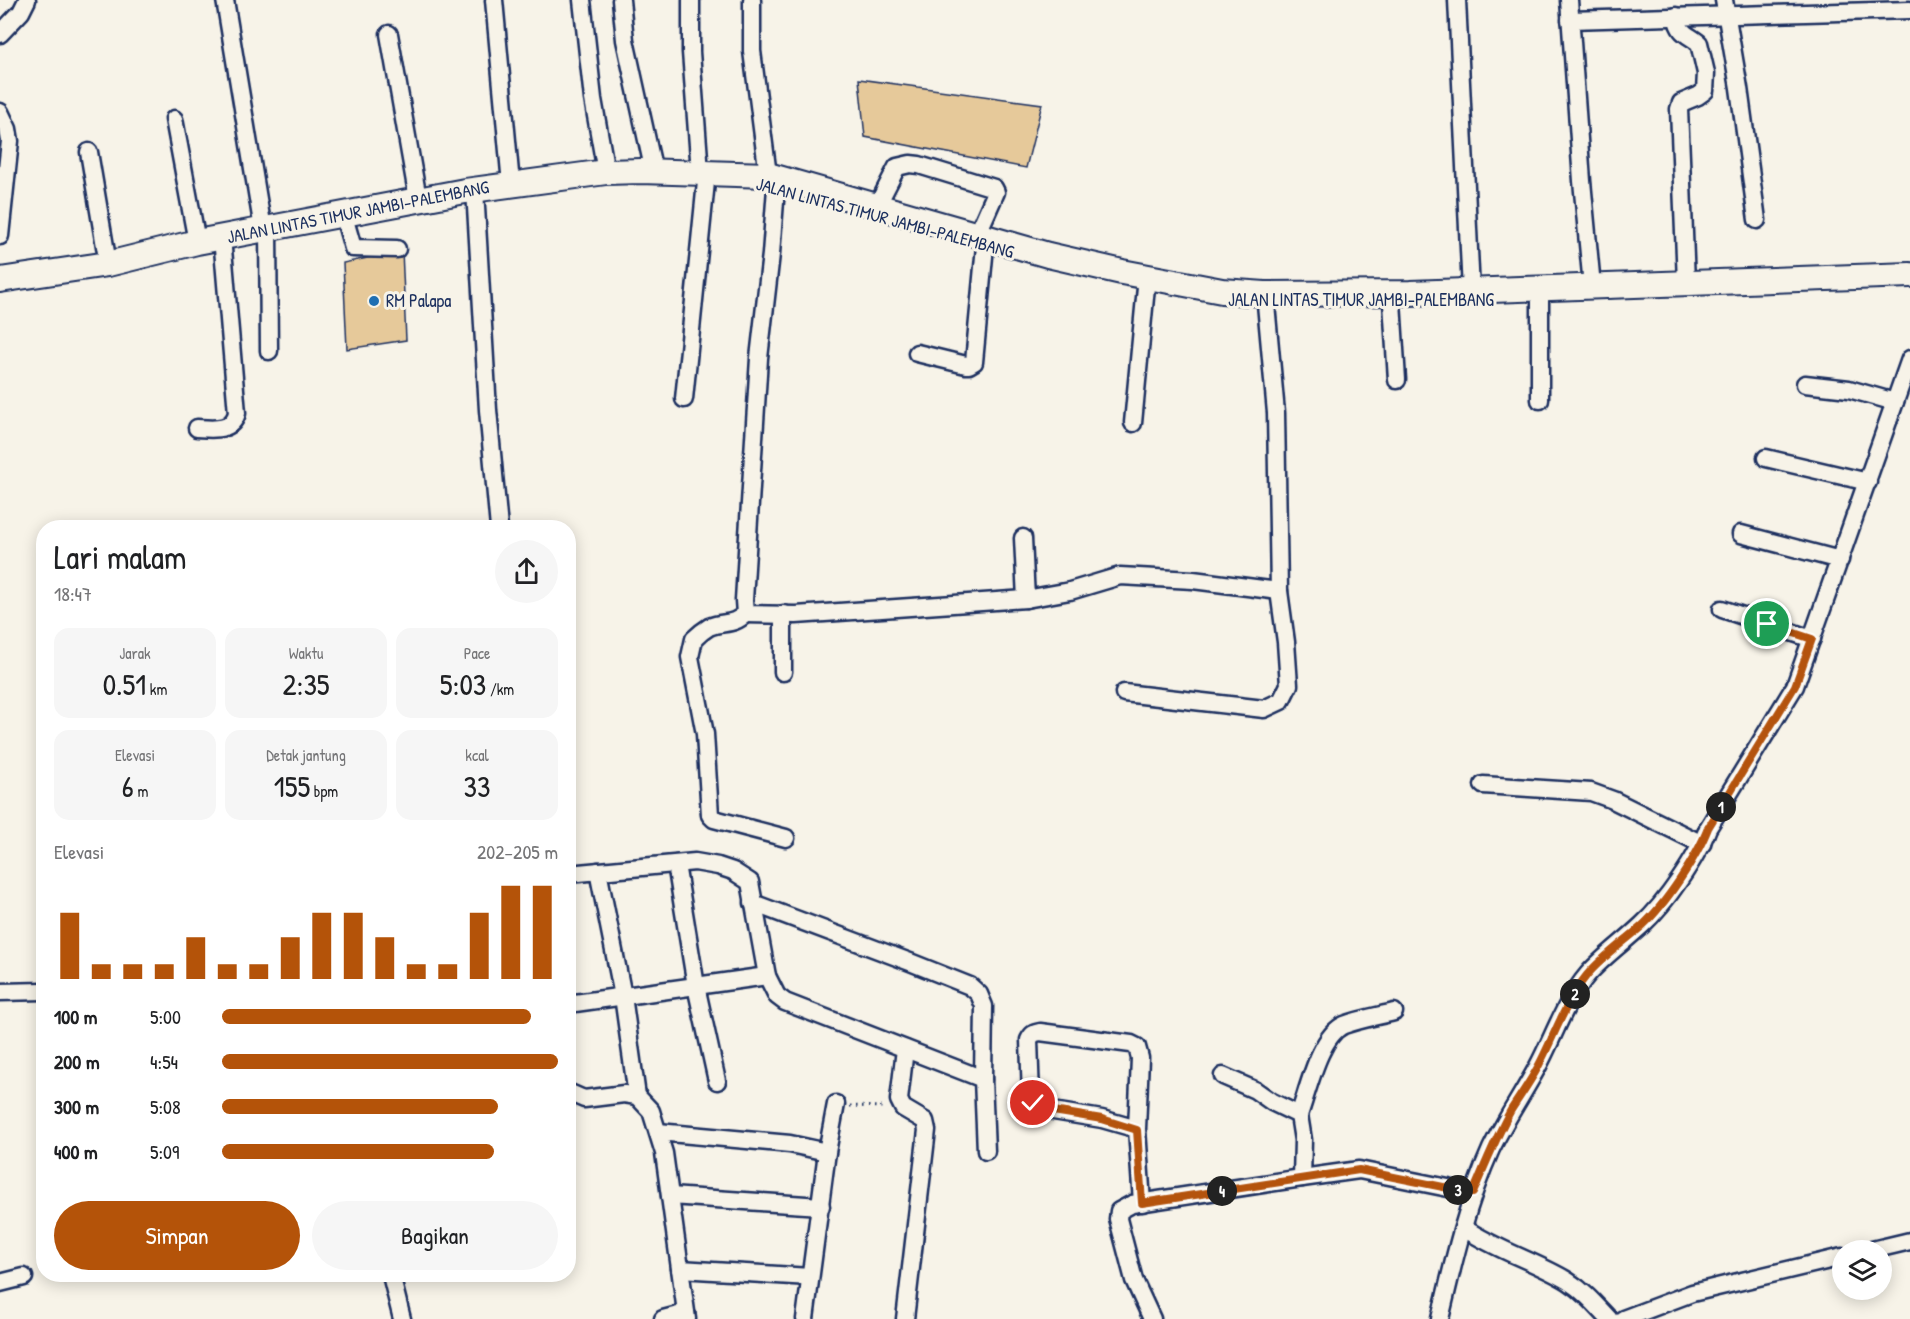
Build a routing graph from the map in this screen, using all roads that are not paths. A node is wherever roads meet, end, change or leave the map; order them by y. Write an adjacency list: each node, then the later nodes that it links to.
1 (27, 0): 15 (street)
2 (225, 0): 30 (street)
3 (494, 0): 24 (street)
4 (582, 0): 20 (street)
5 (621, 0): 21 (street)
6 (692, 0): 22 (street)
7 (752, 0): 23 (street)
8 (1457, 0): 43 (street)
9 (1569, 0): 14 (street)
10 (1725, 7): 11 (street); 13 (street); 29 (street)
11 (1821, 7): 12 (street)
12 (1910, 10)
13 (1676, 16): 14 (street); 39 (street)
14 (1570, 20): 41 (street)
15 (0, 34)
16 (389, 34): 26 (street)
17 (0, 112): 31 (street)
18 (174, 119): 34 (street)
19 (89, 152): 36 (street)
20 (606, 172): 21 (highway, JALAN LINTAS TIMUR JAMBI-PALEMBANG); 24 (highway, JALAN LINTAS TIMUR JAMBI-PALEMBANG)
21 (654, 172): 22 (highway, JALAN LINTAS TIMUR JAMBI-PALEMBANG)
22 (709, 172): 23 (highway, JALAN LINTAS TIMUR JAMBI-PALEMBANG); 52 (street)
23 (772, 182): 27 (highway, JALAN LINTAS TIMUR JAMBI-PALEMBANG); 33 (highway, JALAN LINTAS TIMUR JAMBI-PALEMBANG); 66 (street)
24 (511, 184): 25 (highway, JALAN LINTAS TIMUR JAMBI-PALEMBANG)
25 (475, 190): 26 (highway, JALAN LINTAS TIMUR JAMBI-PALEMBANG); 59 (street)
26 (418, 200): 28 (highway, JALAN LINTAS TIMUR JAMBI-PALEMBANG)
27 (877, 206): 33 (highway, JALAN LINTAS TIMUR JAMBI-PALEMBANG); 33 (street)
28 (343, 213): 30 (highway, JALAN LINTAS TIMUR JAMBI-PALEMBANG); 35 (street)
29 (1757, 220)
30 (266, 229): 32 (highway, JALAN LINTAS TIMUR JAMBI-PALEMBANG); 47 (street)
31 (0, 236)
32 (222, 237): 34 (highway, JALAN LINTAS TIMUR JAMBI-PALEMBANG); 56 (street)
33 (981, 241): 42 (highway, JALAN LINTAS TIMUR JAMBI-PALEMBANG); 43 (highway, JALAN LINTAS TIMUR JAMBI-PALEMBANG); 48 (street)
34 (197, 242): 36 (highway, JALAN LINTAS TIMUR JAMBI-PALEMBANG)
35 (397, 249)
36 (108, 264): 38 (highway, JALAN LINTAS TIMUR JAMBI-PALEMBANG)
37 (1910, 275): 39 (highway, JALAN LINTAS TIMUR JAMBI-PALEMBANG)
38 (0, 280)
39 (1686, 282): 41 (highway, JALAN LINTAS TIMUR JAMBI-PALEMBANG)
40 (1910, 284): 44 (highway, JALAN LINTAS TIMUR JAMBI-PALEMBANG)
41 (1592, 286): 43 (highway, JALAN LINTAS TIMUR JAMBI-PALEMBANG)
42 (1146, 287): 46 (highway, JALAN LINTAS TIMUR JAMBI-PALEMBANG); 55 (street)
43 (1471, 291)
44 (1540, 297): 45 (highway, JALAN LINTAS TIMUR JAMBI-PALEMBANG); 53 (street)
45 (1392, 302): 46 (highway, JALAN LINTAS TIMUR JAMBI-PALEMBANG); 50 (street)
46 (1266, 304): 63 (street)
47 (269, 351)
48 (917, 353)
49 (1910, 359): 54 (street)
50 (1396, 380)
51 (1805, 384): 54 (street)
52 (684, 399)
53 (1540, 400)
54 (1895, 402): 58 (street)
55 (1133, 423)
56 (197, 428)
57 (1766, 458): 58 (street)
58 (1868, 482): 62 (street)
59 (498, 520)
60 (1741, 534): 62 (street)
61 (1023, 538): 64 (street)
62 (1840, 560): 68 (street)
63 (1279, 591): 64 (street); 70 (street)
64 (1026, 599): 67 (street)
65 (1722, 609): 68 (street)
66 (745, 614): 67 (street); 72 (street)
67 (783, 614): 69 (street)
68 (1812, 639): 73 (street)
69 (783, 672)
70 (1124, 693)
71 (1483, 785): 73 (street)
72 (786, 838)
73 (1702, 844): 98 (street)
74 (676, 864): 75 (street); 77 (street); 79 (street)
75 (598, 871): 76 (street); 82 (street)
76 (576, 873)
77 (753, 903): 78 (street); 87 (street)
78 (766, 976): 79 (street); 85 (street)
79 (696, 986): 82 (street); 88 (street)
80 (36, 991): 81 (street)
81 (0, 992)
82 (623, 996): 83 (street); 90 (street)
83 (576, 1003)
84 (1394, 1012): 92 (street)
85 (905, 1049): 87 (street); 115 (street)
86 (1223, 1076): 92 (street)
87 (983, 1079): 95 (street)
88 (717, 1081)
89 (576, 1096): 90 (street)
90 (636, 1096): 94 (street)
91 (836, 1104): 96 (street)
92 (1299, 1115): 97 (street)
93 (1137, 1130): 93 (street); 100 (street)
94 (658, 1132): 96 (street); 99 (street)
95 (986, 1151)
96 (827, 1152): 101 (street)
97 (1302, 1178): 98 (street); 100 (street)
98 (1473, 1193): 102 (street)
99 (670, 1196): 101 (street); 106 (street)
100 (1142, 1203): 116 (street)
101 (821, 1206): 108 (street)
102 (1464, 1228): 117 (street); 118 (street)
103 (1910, 1241): 104 (street)
104 (1892, 1245)
105 (1832, 1259): 119 (street)
106 (680, 1269): 108 (street); 111 (street)
107 (24, 1277): 110 (street)
108 (810, 1277): 114 (street)
109 (394, 1282): 112 (street)
110 (0, 1283)
111 (687, 1316): 113 (street)
112 (402, 1319)
113 (663, 1319)
114 (805, 1319)
115 (905, 1319)
116 (1152, 1319)
117 (1440, 1319)
118 (1609, 1319)
119 (1623, 1319)

